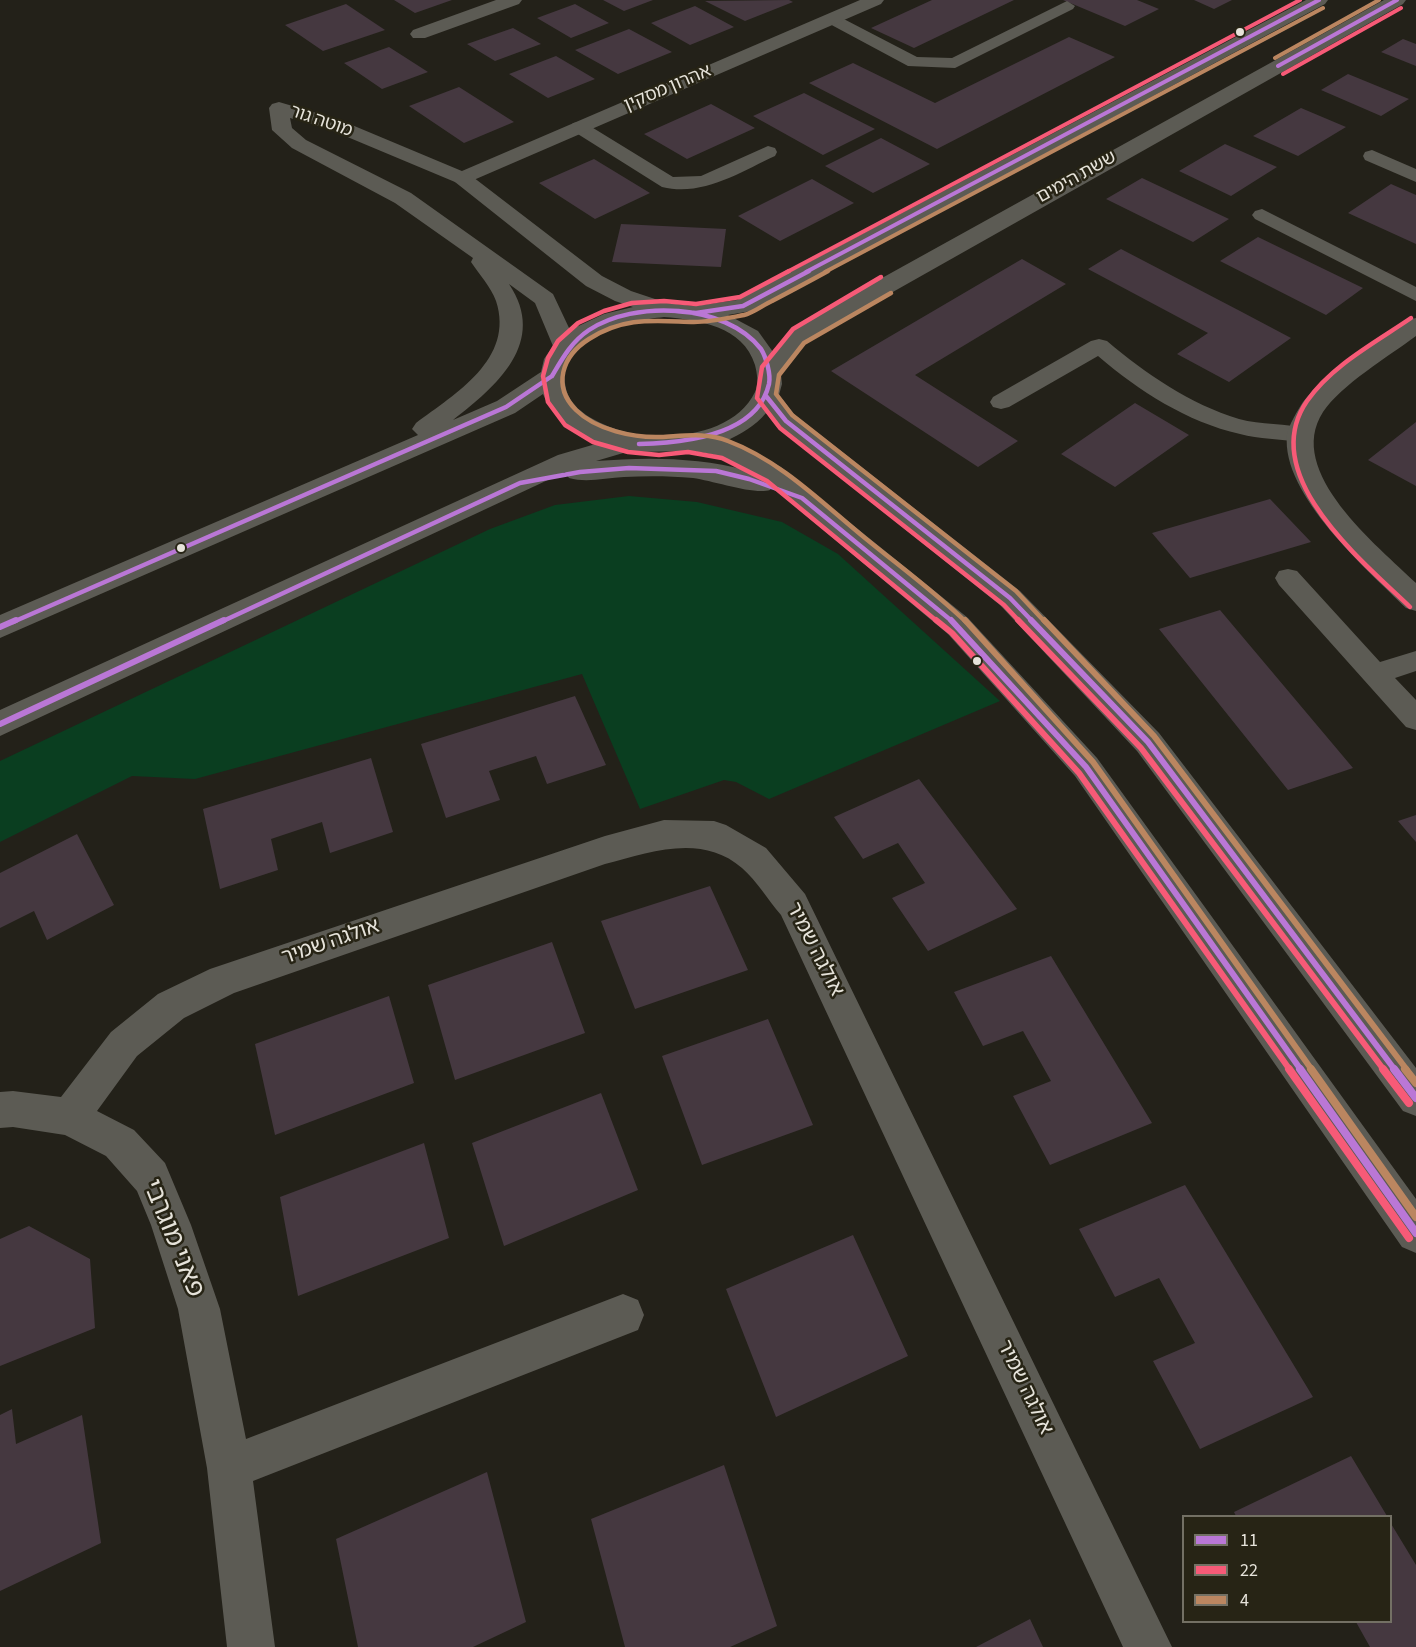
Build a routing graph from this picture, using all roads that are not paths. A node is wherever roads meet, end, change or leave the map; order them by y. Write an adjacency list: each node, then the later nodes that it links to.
1 (513, 0): 7 (street)
2 (875, 0): 6 (street, אהרון מסקין)
3 (1318, 0): 17 (street)
4 (1397, 0): 21 (street, ששת הימים)
5 (1067, 6): 6 (lane)
6 (832, 19): 8 (street, אהרון מסקין)
7 (419, 34)
8 (579, 127): 9 (lane); 12 (street, אהרון מסקין)
9 (768, 152)
10 (1372, 156): 11 (lane)
11 (1416, 176)
12 (462, 178): 14 (street, מוטה גור); 16 (street, מוטה גור)
13 (1262, 215): 15 (lane)
14 (473, 248): 19 (street, מוטה גור); 26 (street)
15 (1416, 295)
16 (664, 310): 17 (street); 19 (street)
17 (696, 313): 21 (street)
18 (1416, 325): 23 (street)
19 (565, 347): 20 (street)
20 (552, 376): 24 (street); 26 (street)
21 (768, 384): 25 (street); 36 (street)
22 (1000, 402): 23 (lane)
23 (1300, 434): 30 (street)
24 (629, 443): 25 (street); 27 (street)
25 (688, 443): 28 (street)
26 (387, 458): 31 (street)
27 (520, 483): 28 (street); 35 (street)
28 (802, 498): 39 (street)
29 (1288, 578): 33 (lane)
30 (1416, 601)
31 (0, 627)
32 (1416, 661): 33 (lane)
33 (1375, 674): 34 (lane)
34 (1416, 719)
35 (0, 724)
36 (1416, 1098)
37 (0, 1110): 38 (street, פאני מוגרבי)
38 (69, 1117): 41 (street, פאני מוגרבי); 43 (street, אולגה שמיר)
39 (1416, 1233)
40 (623, 1315): 41 (street)
41 (229, 1468): 42 (street, פאני מוגרבי)
42 (251, 1647)
43 (1148, 1647)

